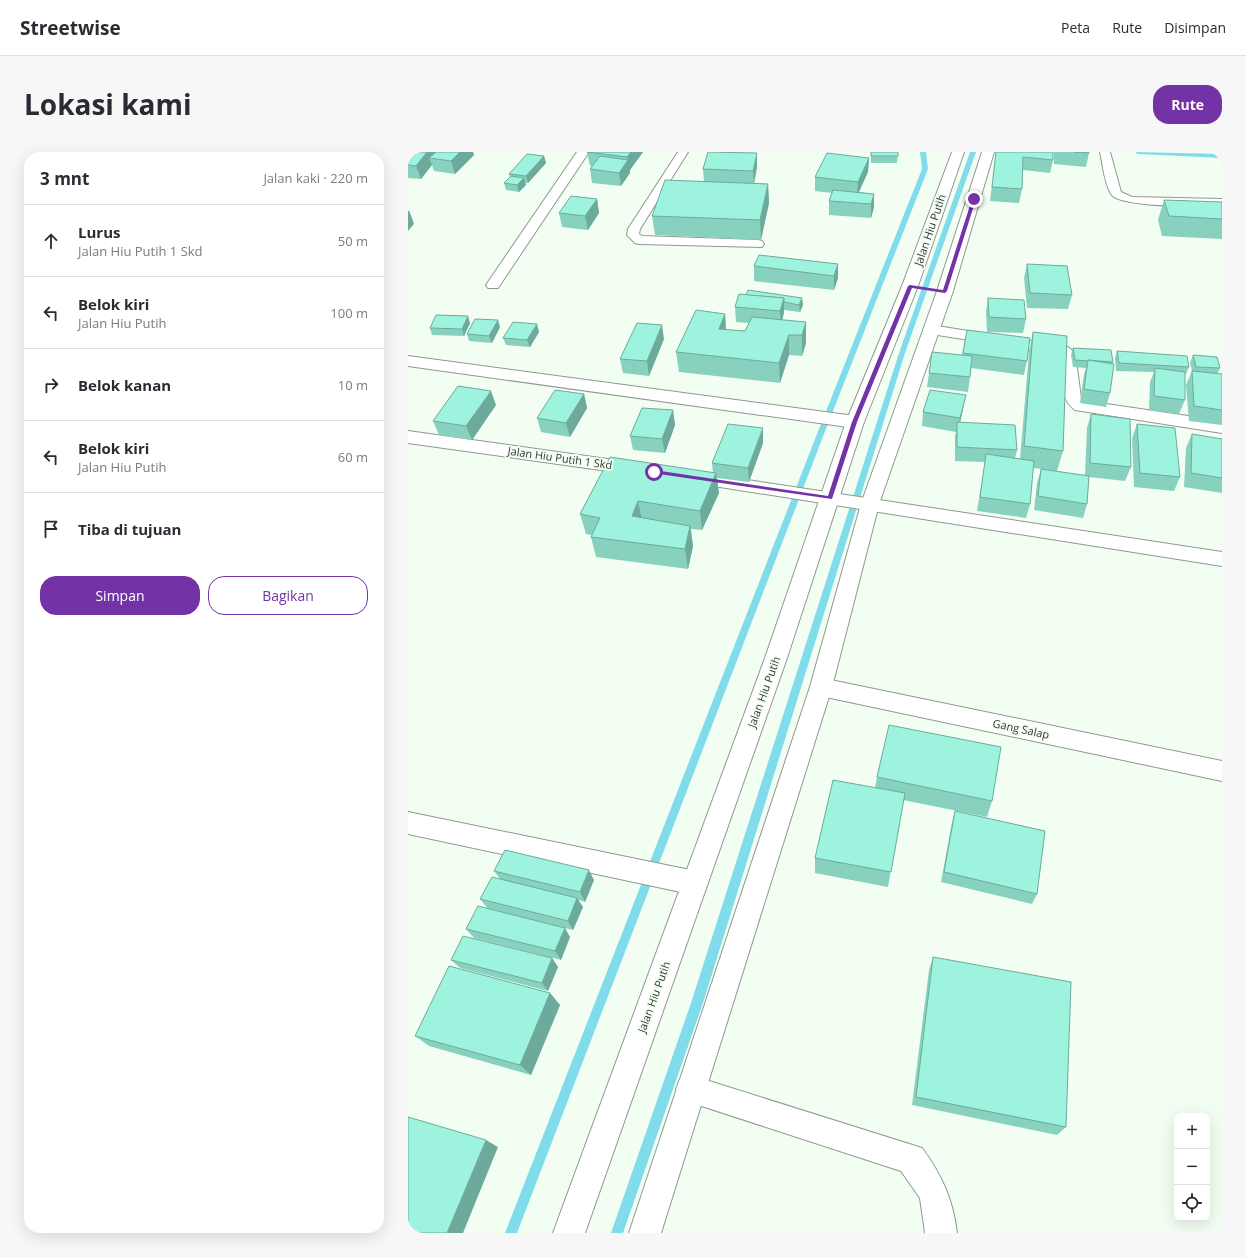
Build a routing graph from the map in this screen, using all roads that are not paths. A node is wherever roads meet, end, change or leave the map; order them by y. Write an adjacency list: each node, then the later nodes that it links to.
1 (583, 152): 8 (street)
2 (683, 152): 7 (lane)
3 (958, 152): 9 (street, Jalan Hiu Putih)
4 (988, 152): 9 (street, Jalan Hiu Putih)
5 (1105, 152): 6 (lane)
6 (1222, 203)
7 (758, 244)
8 (493, 284)
9 (928, 289): 10 (street, Jalan Hiu Putih); 12 (street, Jalan Hiu Putih)
10 (931, 330): 13 (street); 16 (street, Jalan Hiu Putih)
11 (408, 361): 12 (street)
12 (855, 422): 15 (street, Jalan Hiu Putih)
13 (1222, 427)
14 (408, 437): 15 (street, Jalan Hiu Putih 1 Skd)
15 (830, 498): 16 (street, Jalan Hiu Putih 1 Skd); 21 (street, Jalan Hiu Putih)
16 (870, 504): 17 (street, Jalan Hiu Putih 1 Skd); 18 (street, Jalan Hiu Putih)
17 (1222, 559)
18 (821, 687): 19 (street, Gang Salap); 22 (street, Jalan Hiu Putih)
19 (1222, 771)
20 (408, 823): 21 (street)
21 (695, 883): 23 (street, Jalan Hiu Putih)
22 (690, 1088): 24 (street, Jalan Hiu Putih); 25 (street)
23 (569, 1233)
24 (645, 1233)
25 (941, 1233)

